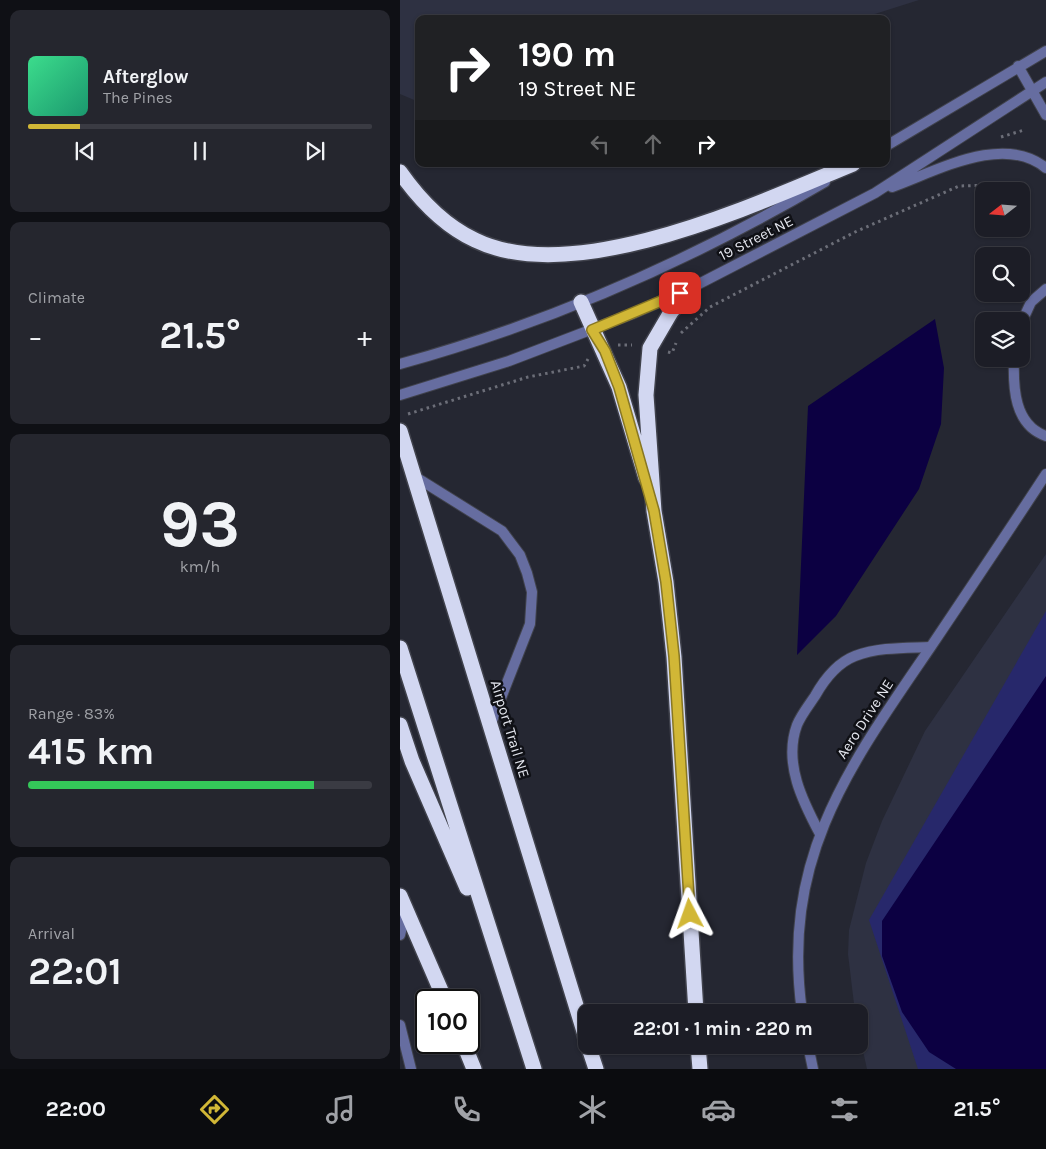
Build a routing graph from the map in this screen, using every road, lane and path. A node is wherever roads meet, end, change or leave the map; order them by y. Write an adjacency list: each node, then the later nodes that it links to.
1 (1046, 51): 2 (street)
2 (1018, 66): 4 (street); 9 (street)
3 (1046, 82): 4 (street, 19 Street NE)
4 (1032, 91): 5 (street); 16 (street, 19 Street NE)
5 (1046, 116)
6 (1006, 126): 8 (path)
7 (1024, 130): 8 (path)
8 (1012, 134): 10 (path)
9 (890, 144)
10 (999, 144)
11 (848, 167): 14 (highway)
12 (850, 167): 19 (street, 19 Street NE)
13 (1046, 168): 16 (street)
14 (400, 172)
15 (975, 186): 24 (path)
16 (875, 193): 17 (street, 19 Street NE)
17 (690, 288): 21 (street, 19 Street NE); 34 (highway)
18 (1046, 289): 20 (street)
19 (581, 302): 21 (highway); 26 (street, 19 Street NE)
20 (1026, 312)
21 (592, 330): 28 (street, 19 Street NE); 34 (highway)
22 (619, 345): 23 (path)
23 (636, 345)
24 (662, 351)
25 (588, 358): 29 (path)
26 (400, 364)
27 (1014, 367): 31 (street)
28 (400, 395)
29 (400, 416)
30 (400, 431): 33 (highway, Airport Trail NE)
31 (1046, 436)
32 (1046, 474): 35 (street, Aero Drive NE)
33 (414, 476): 38 (highway, Airport Trail NE); 38 (street)
34 (654, 511): 44 (highway)
35 (930, 647): 39 (street, Aero Drive NE); 39 (street)
36 (400, 648): 42 (highway)
37 (400, 725): 42 (highway)
38 (490, 726): 46 (highway, Airport Trail NE)
39 (820, 834): 45 (street, Aero Drive NE)
40 (403, 903): 41 (street); 43 (highway)
41 (400, 936)
42 (499, 962): 54 (highway)
43 (440, 989)
44 (696, 1004)
45 (801, 1004)
46 (578, 1012)
47 (400, 1024): 52 (street)
48 (468, 1054): 53 (highway)
49 (591, 1054): 55 (highway)
50 (699, 1054): 56 (highway)
51 (810, 1054): 57 (street)
52 (411, 1069)
53 (474, 1069)
54 (534, 1069)
55 (596, 1069)
56 (700, 1069)
57 (814, 1069)

